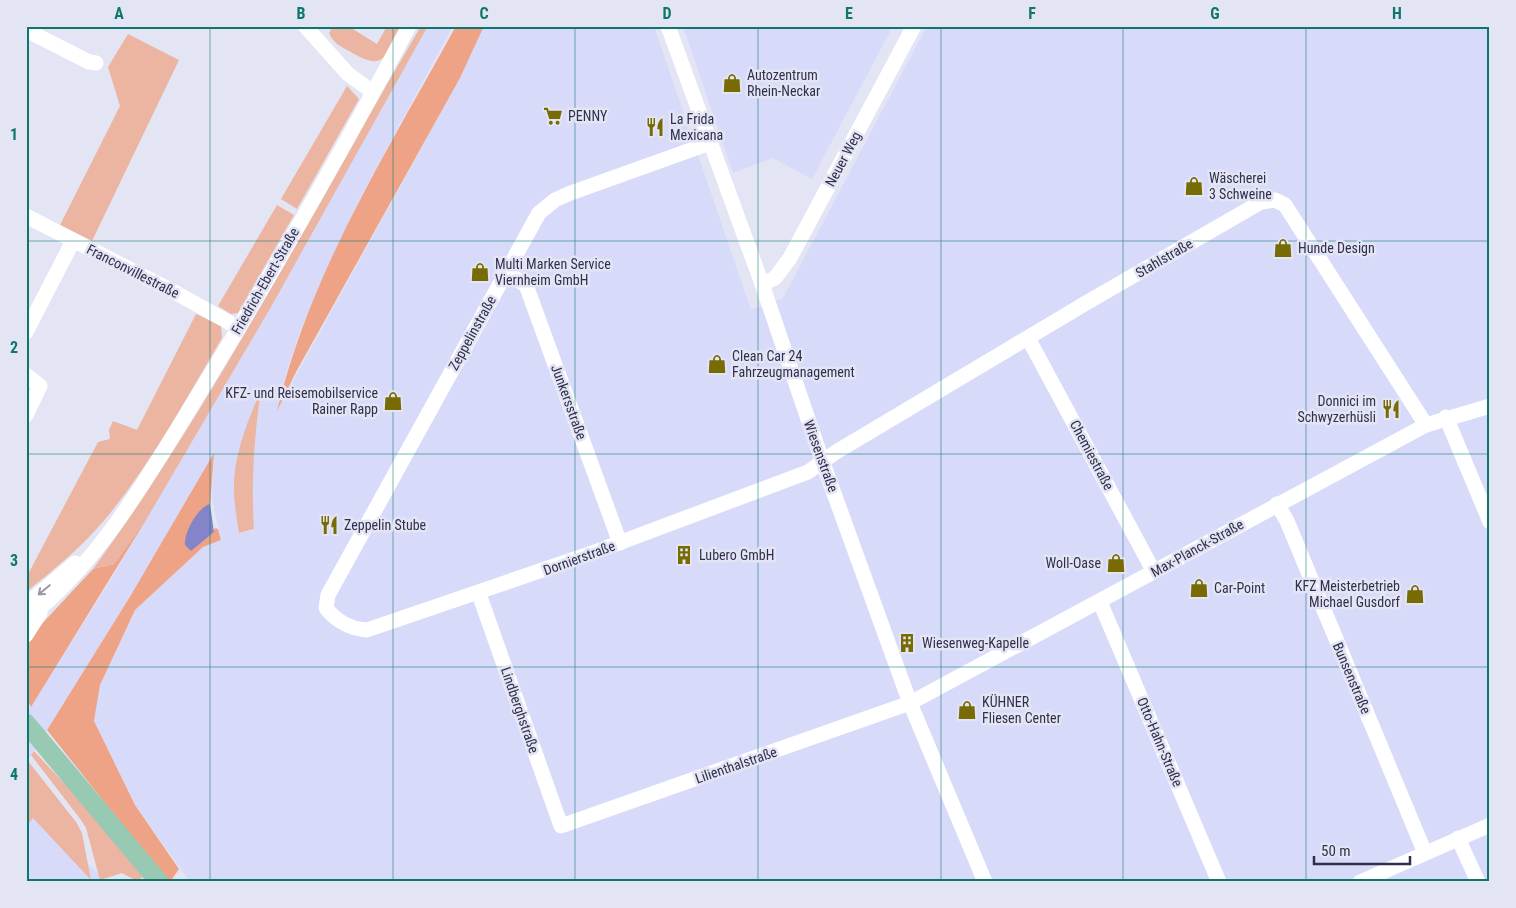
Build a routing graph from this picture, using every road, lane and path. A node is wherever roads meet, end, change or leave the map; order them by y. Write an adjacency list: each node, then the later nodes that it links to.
1 (305, 26): 7 (street)
2 (408, 26): 7 (street, Friedrich-Ebert-Straße)
3 (668, 26): 8 (street, Wiesenstraße)
4 (914, 26): 12 (street, Neuer Weg)
5 (26, 30): 6 (street)
6 (96, 63)
7 (374, 92): 13 (street, Friedrich-Ebert-Straße)
8 (710, 143): 11 (street, Zeppelinstraße); 12 (street, Wiesenstraße)
9 (26, 216): 10 (street, Franconvillestraße)
10 (73, 241): 13 (street, Franconvillestraße); 14 (street)
11 (505, 272): 25 (street, Junkersstraße); 31 (street, Zeppelinstraße)
12 (762, 284): 21 (street, Wiesenstraße)
13 (239, 328): 24 (street, Friedrich-Ebert-Straße)
14 (26, 332)
15 (1028, 338): 20 (street, Stahlstraße); 21 (street, Stahlstraße); 26 (street, Chemiestraße)
16 (26, 375): 18 (street)
17 (1490, 406): 19 (street, Max-Planck-Straße)
18 (26, 415)
19 (1446, 417): 20 (street, Max-Planck-Straße); 23 (street)
20 (1426, 424): 22 (street, Max-Planck-Straße)
21 (823, 463): 25 (street, Dornierstraße); 34 (street, Wiesenstraße)
22 (1277, 504): 26 (street, Max-Planck-Straße); 39 (street, Bunsenstraße)
23 (1490, 522)
24 (110, 530): 29 (street, Friedrich-Ebert-Straße, one-way to 29); 30 (street, Friedrich-Ebert-Straße)
25 (620, 543): 27 (street, Dornierstraße)
26 (1154, 572): 28 (street, Max-Planck-Straße)
27 (479, 594): 31 (street, Dornierstraße); 37 (street, Lindberghstraße)
28 (1100, 602): 34 (street, Max-Planck-Straße); 43 (street, Otto-Hahn-Straße)
29 (26, 605)
30 (44, 606): 32 (street, Friedrich-Ebert-Straße); 33 (street)
31 (332, 616)
32 (26, 620)
33 (26, 635)
34 (910, 704): 37 (street, Lilienthalstraße); 42 (street, Wiesenstraße)
35 (27, 723): 40 (main road)
36 (1490, 825): 38 (street)
37 (561, 826)
38 (1458, 838): 39 (street); 45 (street)
39 (1425, 853): 44 (street)
40 (150, 875): 41 (main road)
41 (159, 882)
42 (985, 882)
43 (1219, 882)
44 (1360, 882)
45 (1478, 882)

